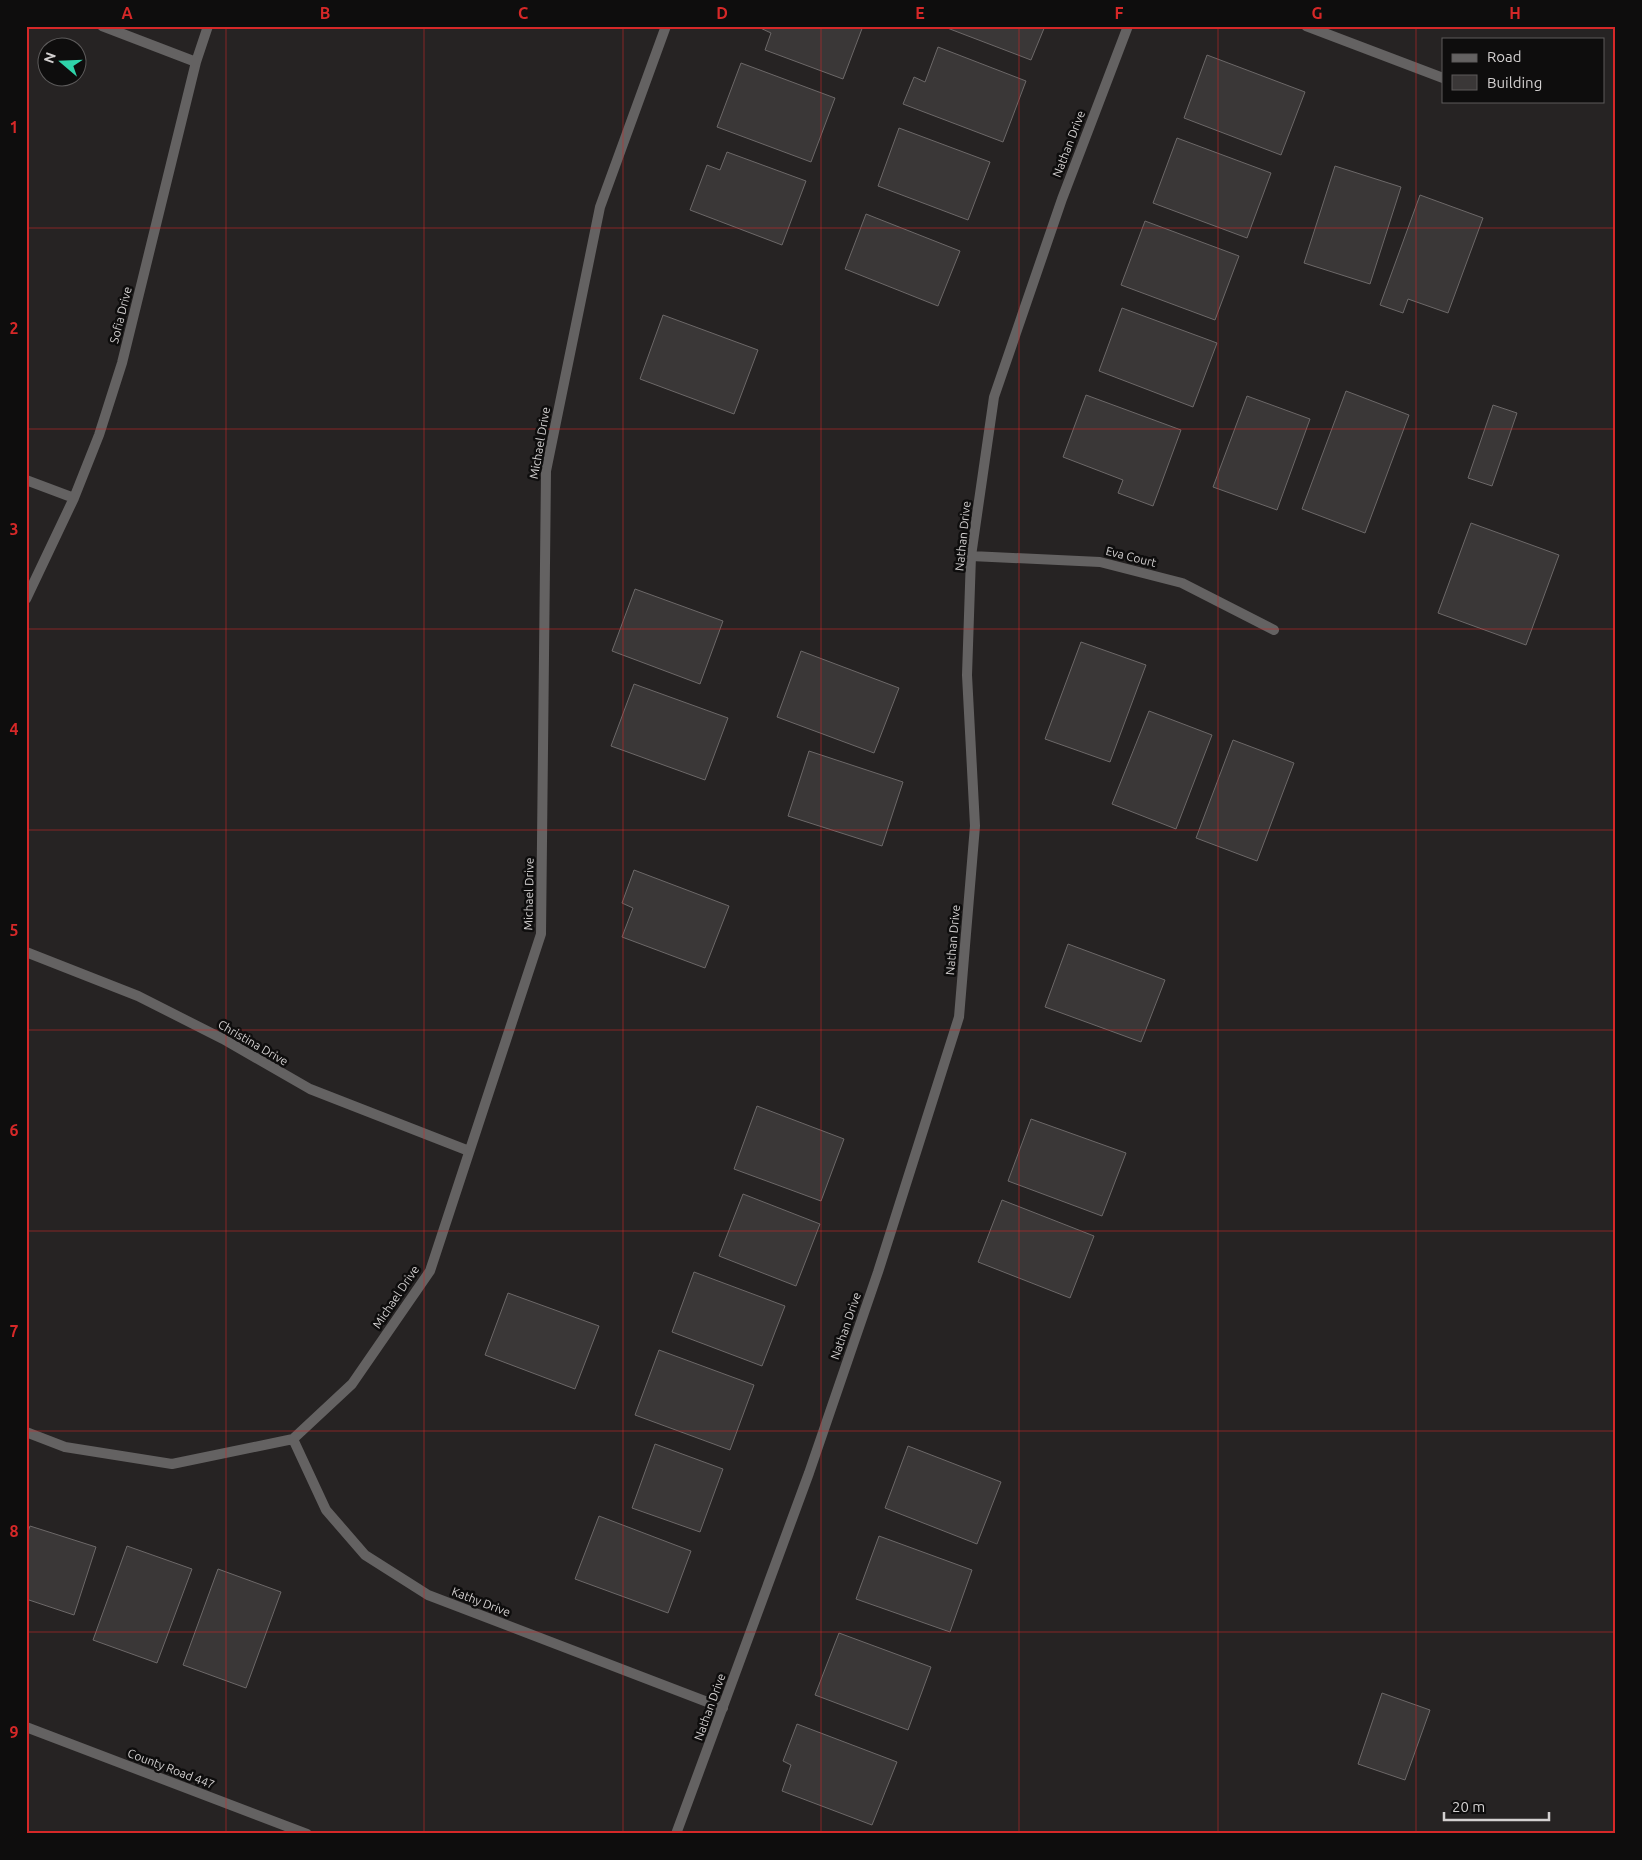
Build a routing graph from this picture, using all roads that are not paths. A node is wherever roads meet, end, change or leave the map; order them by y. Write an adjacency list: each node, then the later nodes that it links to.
1 (102, 26): 6 (street)
2 (208, 26): 6 (street, Sofia Drive)
3 (666, 26): 14 (street, Michael Drive)
4 (1128, 26): 10 (street, Nathan Drive)
5 (1306, 26): 7 (street)
6 (196, 62): 9 (street, Sofia Drive)
7 (1442, 78)
8 (26, 480): 9 (street)
9 (74, 498): 11 (street, Sofia Drive)
10 (971, 556): 12 (street, Eva Court); 17 (street, Nathan Drive)
11 (26, 598)
12 (1274, 630)
13 (26, 952): 14 (street, Christina Drive)
14 (469, 1151): 16 (street, Michael Drive)
15 (26, 1432): 16 (street)
16 (293, 1439): 17 (street, Kathy Drive)
17 (723, 1708): 20 (street, Nathan Drive)
18 (26, 1727): 19 (street, County Road 447)
19 (307, 1834)
20 (676, 1834)

